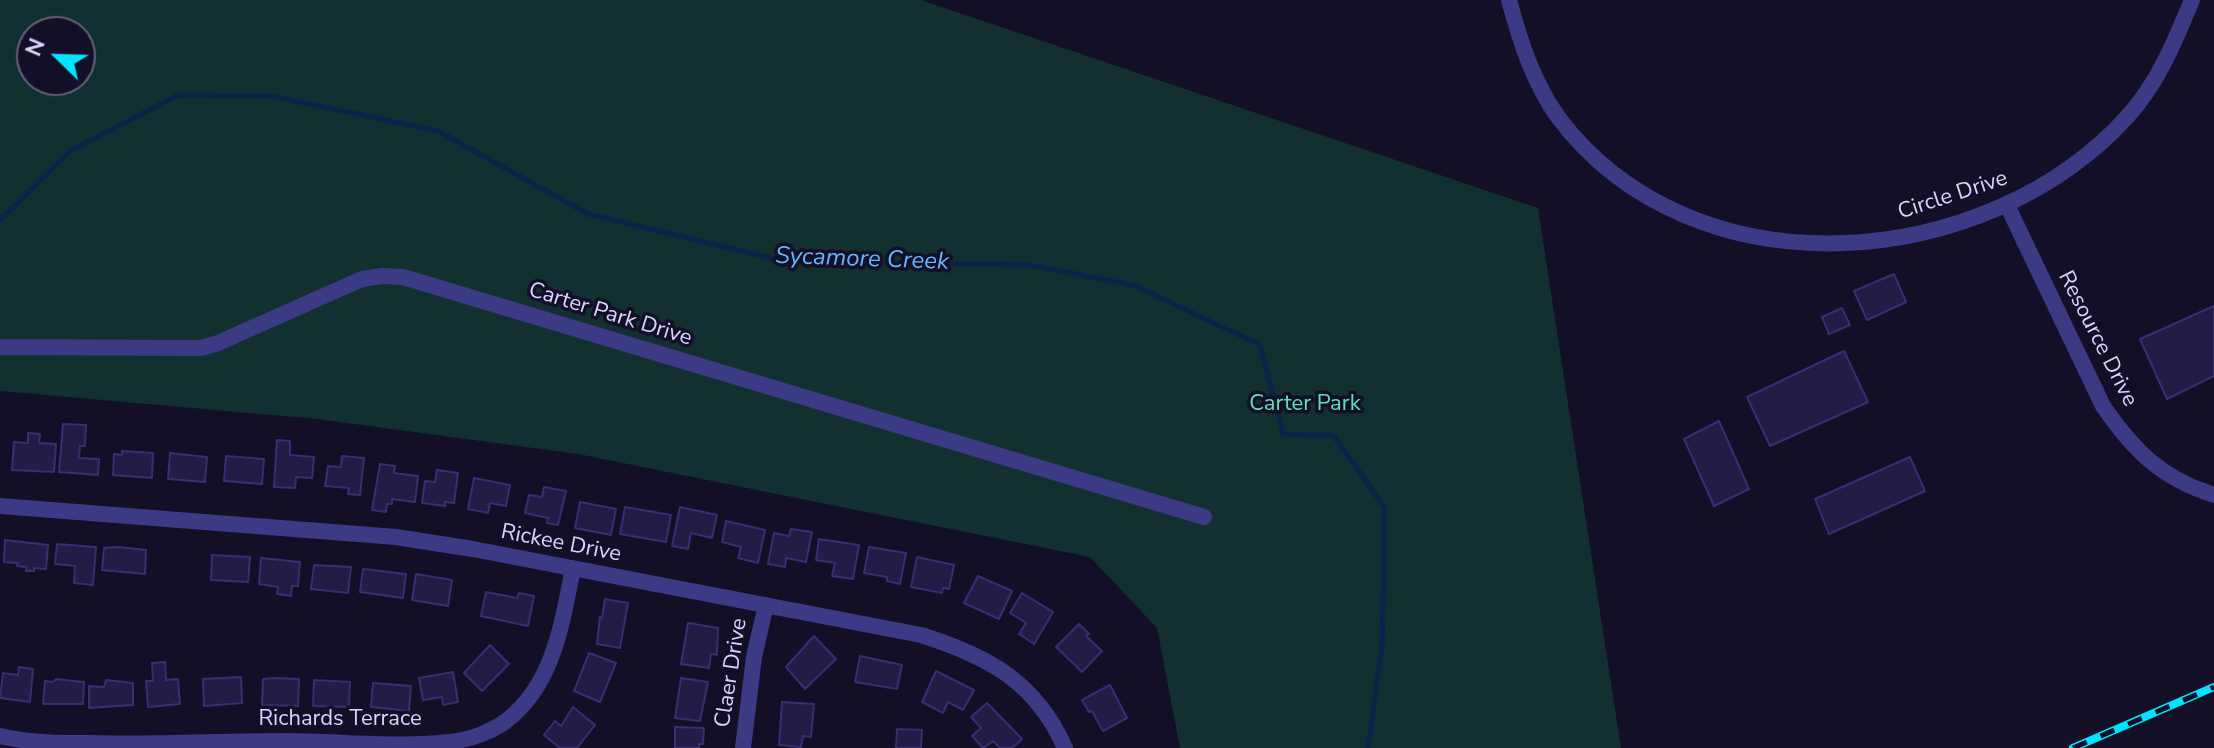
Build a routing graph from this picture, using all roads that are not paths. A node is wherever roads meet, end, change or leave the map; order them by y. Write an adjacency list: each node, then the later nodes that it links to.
1 (1509, 0): 3 (street, Circle Drive)
2 (2192, 0): 3 (street, Circle Drive)
3 (2007, 205): 5 (street, Resource Drive)
4 (0, 347): 7 (street, Carter Park Drive)
5 (2214, 495)
6 (0, 506): 8 (street, Rickee Drive)
7 (1204, 517)
8 (573, 568): 9 (street, Rickee Drive); 10 (street, Richards Terrace)
9 (766, 605): 11 (street, Claer Drive); 12 (street, Rickee Drive)
10 (0, 736)
11 (743, 748)
12 (1065, 748)

